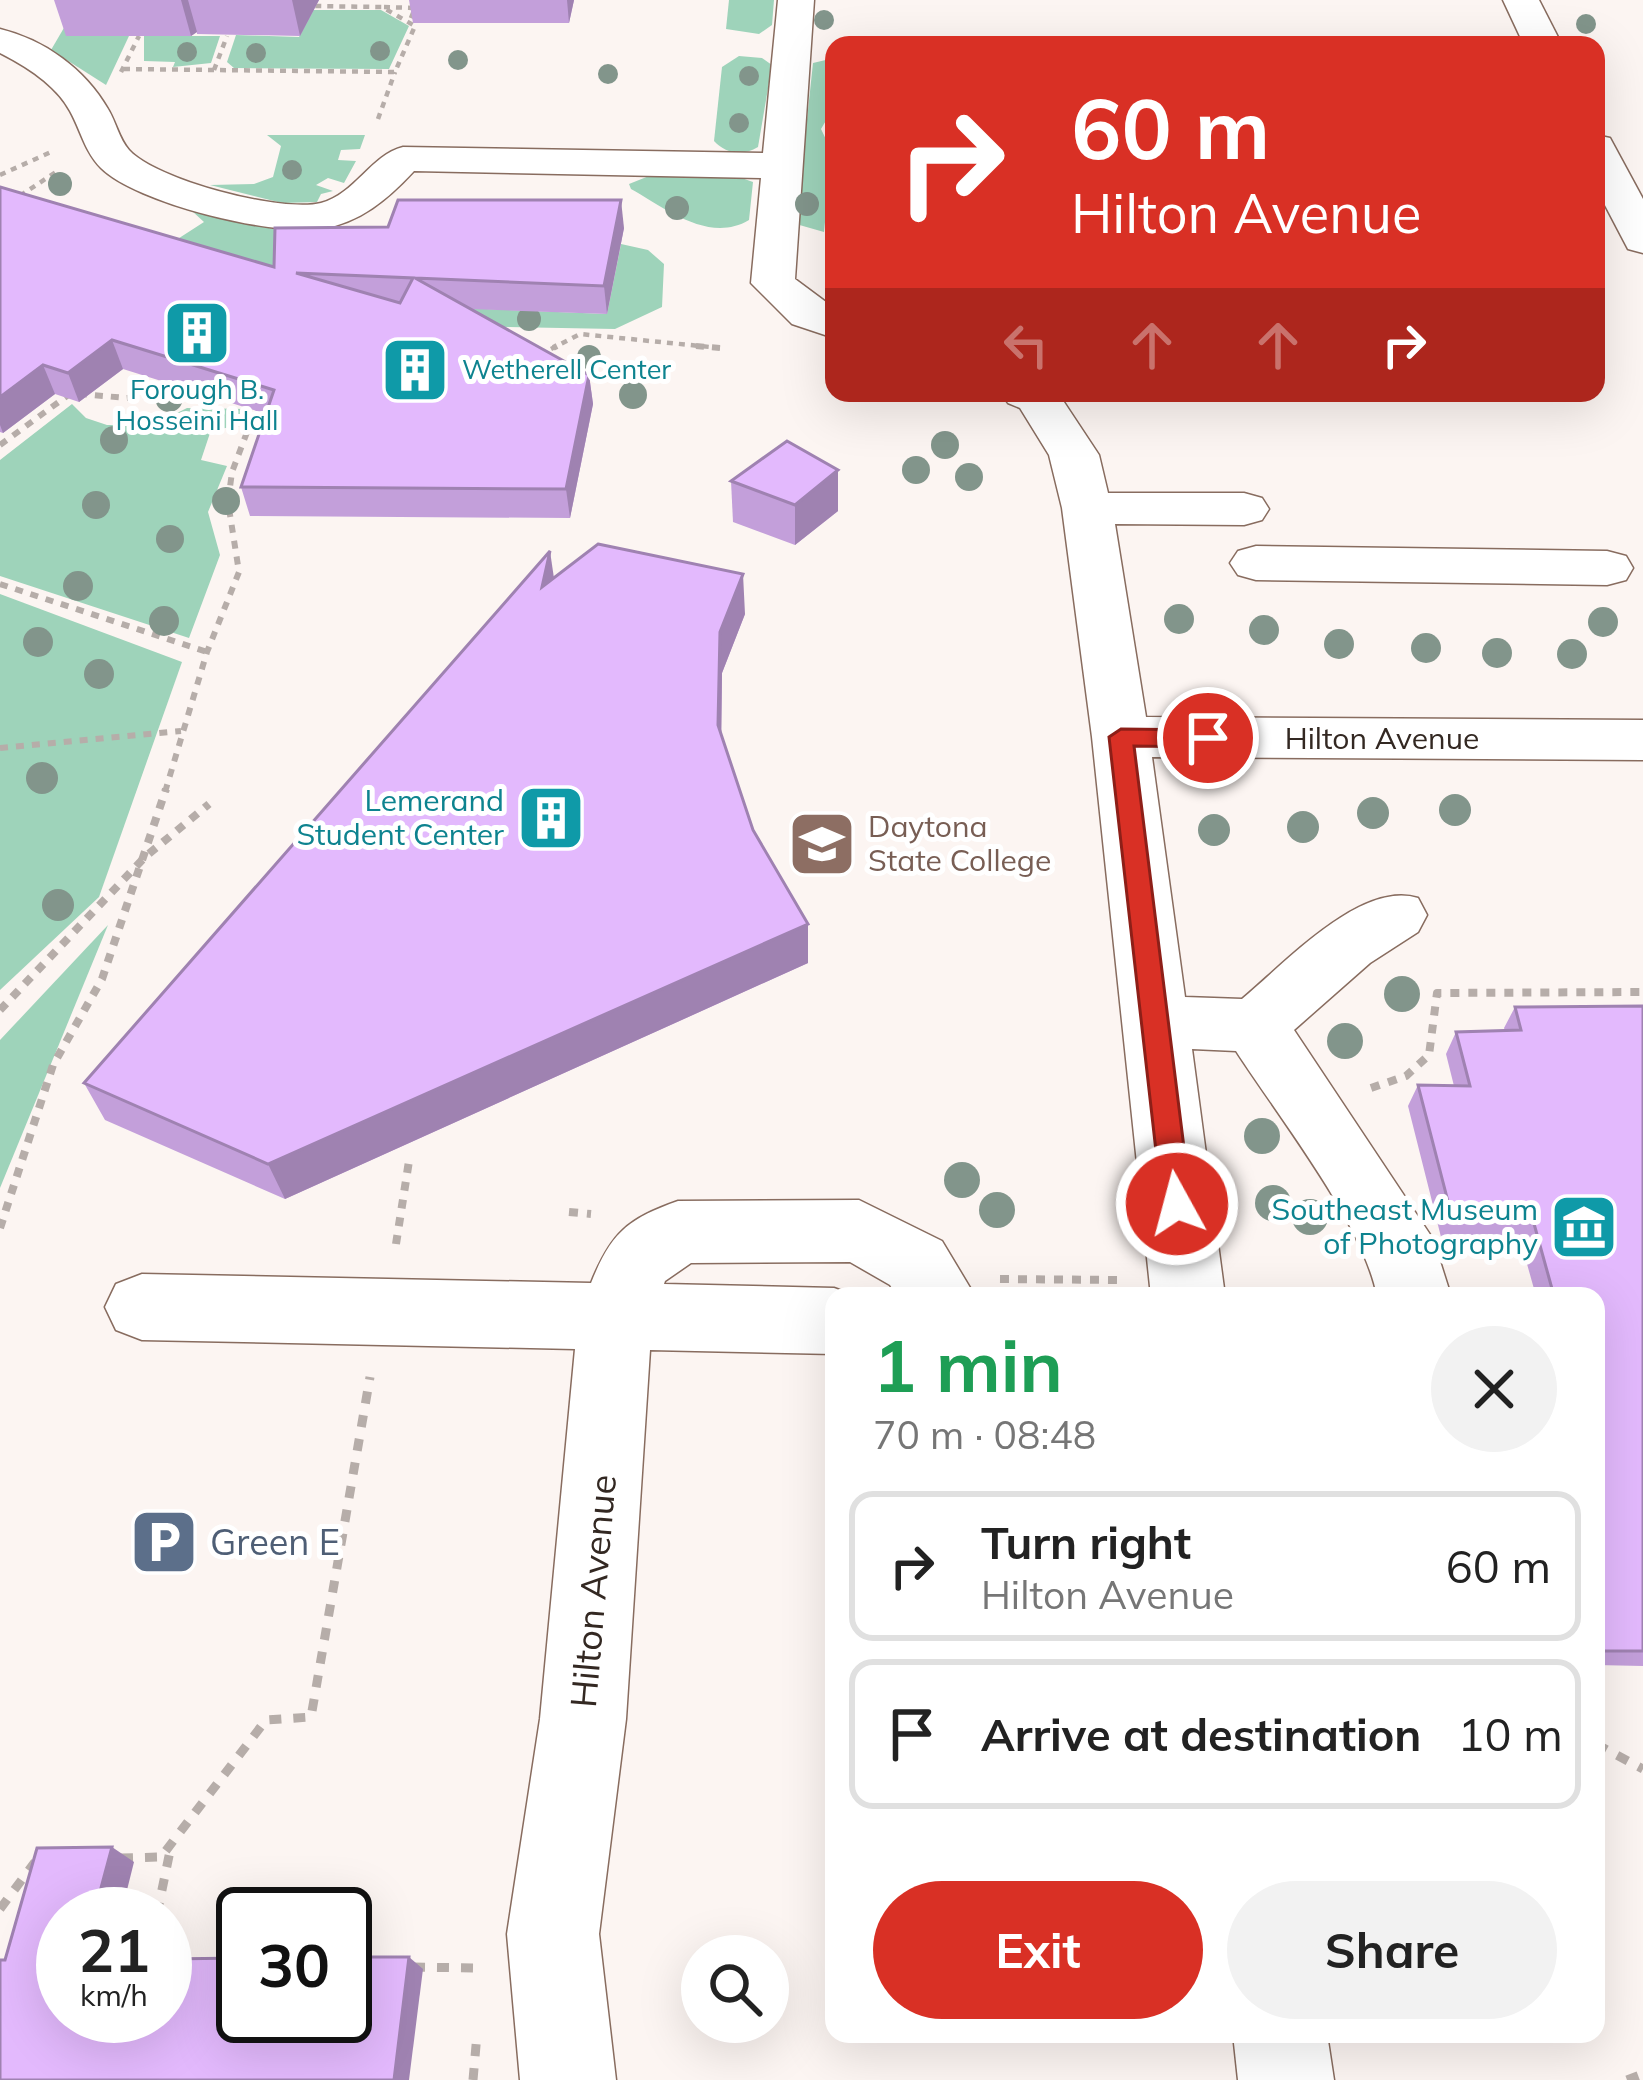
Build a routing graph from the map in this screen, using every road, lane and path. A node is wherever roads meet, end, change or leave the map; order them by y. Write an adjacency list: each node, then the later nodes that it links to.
1 (420, 0): 6 (path)
2 (796, 0): 16 (street)
3 (1521, 0): 9 (street)
4 (314, 6): 5 (path)
5 (382, 8): 6 (path); 7 (path)
6 (415, 8): 7 (path)
7 (409, 22): 13 (path)
8 (227, 35): 12 (path)
9 (1539, 36)
10 (0, 40): 18 (street)
11 (123, 69): 12 (path)
12 (214, 70): 13 (path)
13 (395, 72): 18 (path)
14 (68, 164): 17 (path)
15 (1605, 165): 19 (street)
16 (782, 166): 18 (street); 20 (street)
17 (0, 209)
18 (335, 209)
19 (1643, 240)
20 (825, 320)
21 (719, 348): 22 (path)
22 (522, 364)
23 (262, 389): 32 (path)
24 (206, 391): 26 (path)
25 (1041, 402): 27 (street)
26 (0, 446)
27 (1088, 508): 28 (street); 34 (street)
28 (1244, 509)
29 (1256, 563): 30 (street)
30 (1607, 568)
31 (0, 584): 32 (path)
32 (207, 652): 33 (path)
33 (181, 731): 36 (path); 38 (path)
34 (1121, 737): 35 (street, Hilton Avenue); 42 (street)
35 (1643, 740)
36 (0, 748)
37 (208, 804): 38 (path)
38 (145, 857): 41 (path); 46 (path)
39 (1396, 915): 43 (street)
40 (1643, 992): 44 (path)
41 (0, 1010)
42 (1154, 1022): 43 (street); 48 (street)
43 (1255, 1026): 49 (street)
44 (1362, 1091)
45 (409, 1161): 51 (path)
46 (0, 1224)
47 (932, 1287): 52 (street, Hilton Avenue)
48 (1187, 1287)
49 (1412, 1287)
50 (142, 1307): 51 (street)
51 (382, 1312): 52 (street); 56 (path)
52 (615, 1318): 53 (street); 65 (street, Hilton Avenue)
53 (825, 1321)
54 (1605, 1749): 55 (path)
55 (1643, 1769)
56 (171, 1846): 57 (path); 59 (path)
57 (99, 1859)
58 (57, 1860): 60 (path)
59 (163, 1887)
60 (0, 1909)
61 (391, 1966): 62 (path)
62 (483, 1968)
63 (1281, 2043): 66 (street)
64 (1643, 2074): 67 (path)
65 (568, 2080)
66 (1286, 2080)
67 (1627, 2080)

